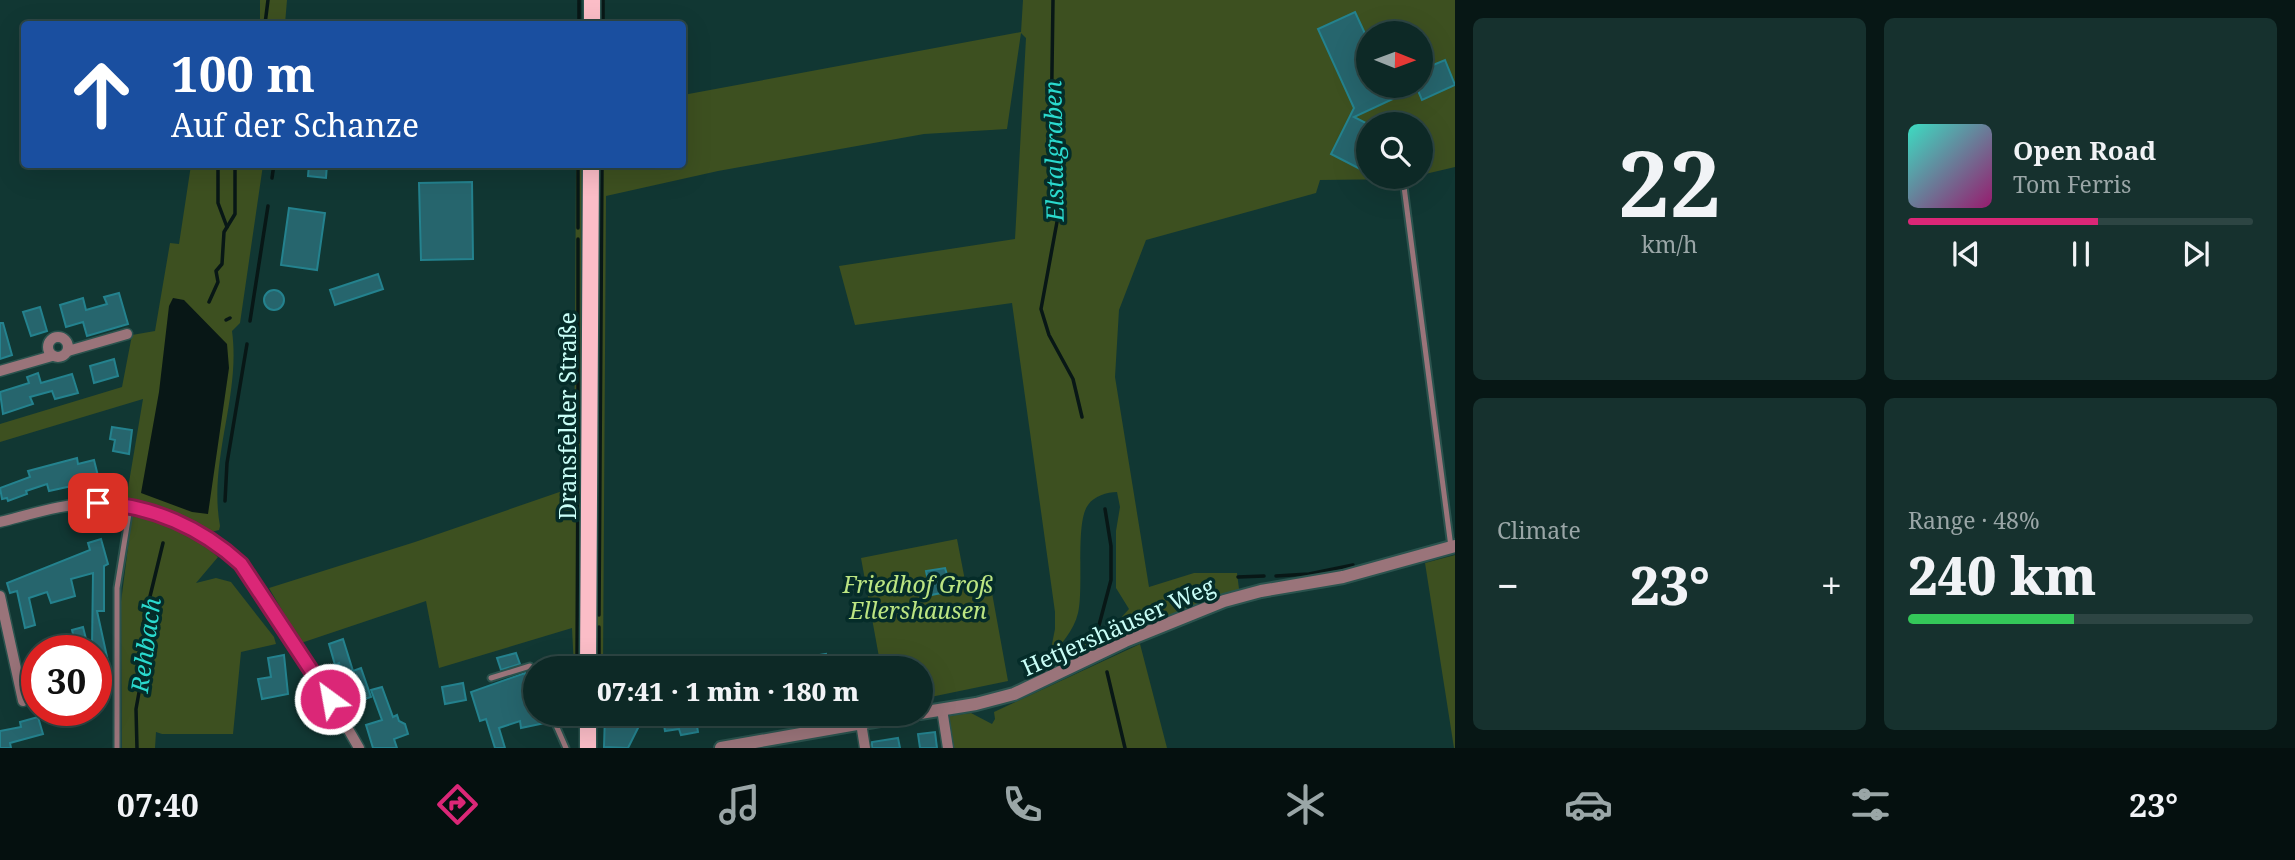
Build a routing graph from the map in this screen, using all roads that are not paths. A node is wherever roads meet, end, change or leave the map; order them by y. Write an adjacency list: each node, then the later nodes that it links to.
1 (592, 0): 2 (main road)
2 (592, 21)
3 (591, 168): 14 (main road, Dransfelder Straße)
4 (1404, 189): 11 (lane)
5 (127, 334): 6 (street)
6 (68, 351): 7 (street); 7 (street)
7 (52, 356): 8 (street)
8 (0, 371)
9 (130, 507): 10 (street); 25 (lane); 26 (street)
10 (0, 522)
11 (1453, 546): 18 (street, Hetjershäuser Weg)
12 (0, 596): 13 (street)
13 (3, 624): 17 (street)
14 (588, 656)
15 (523, 668): 16 (lane)
16 (491, 678)
17 (21, 693)
18 (942, 709): 19 (street, Hetjershäuser Weg); 31 (street)
19 (933, 711)
20 (556, 726): 27 (lane)
21 (588, 726): 28 (main road)
22 (848, 726): 24 (street)
23 (861, 726): 30 (street)
24 (777, 742): 29 (street)
25 (117, 748)
26 (359, 748)
27 (566, 748)
28 (588, 748)
29 (721, 748)
30 (865, 748)
31 (948, 748)

